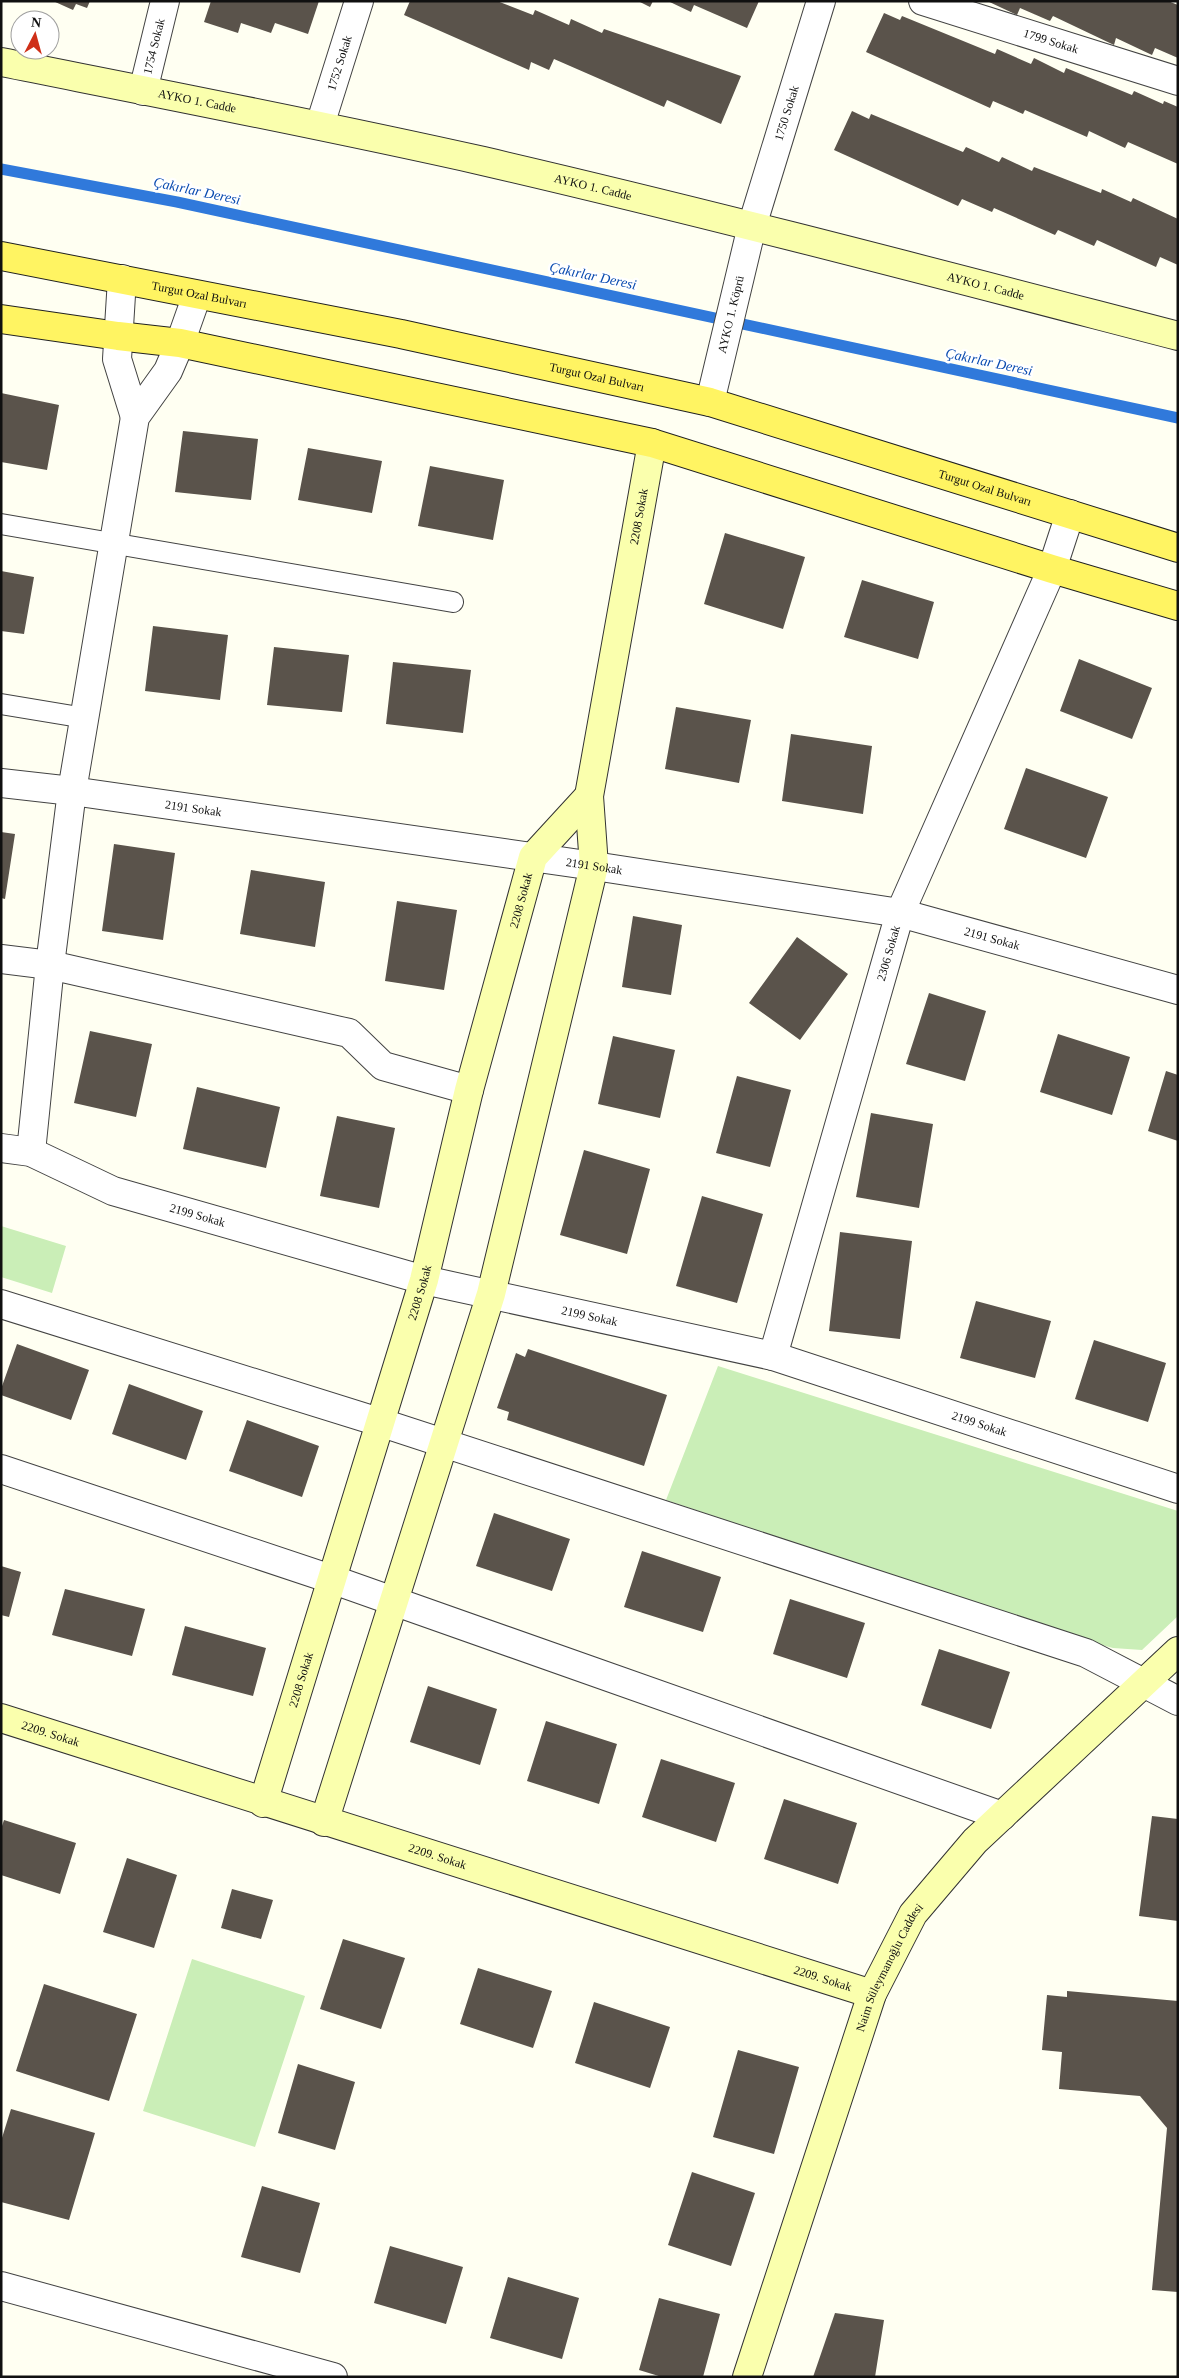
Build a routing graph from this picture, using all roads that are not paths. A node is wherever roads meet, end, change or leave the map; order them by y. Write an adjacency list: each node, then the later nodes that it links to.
1 (165, 1): 7 (street, 1754 Sokak)
2 (359, 1): 8 (street, 1752 Sokak)
3 (820, 1): 9 (street, 1750 Sokak)
4 (923, 1): 6 (street, 1799 Sokak)
5 (1, 62): 7 (street, AYKO 1. Cadde)
6 (1178, 81)
7 (143, 90): 8 (street, AYKO 1. Cadde)
8 (320, 125): 9 (street, AYKO 1. Cadde)
9 (752, 226): 15 (street, AYKO 1. Cadde); 17 (street, AYKO 1. Köprü)
10 (1, 256): 11 (main road, Turgut Ozal Bulvarı)
11 (122, 279): 12 (main road, Turgut Ozal Bulvarı); 14 (street)
12 (197, 294): 16 (street); 17 (main road, Turgut Ozal Bulvarı)
13 (1, 319): 14 (main road)
14 (118, 336): 16 (main road); 18 (street)
15 (1178, 336)
16 (180, 343): 18 (street); 19 (main road)
17 (710, 402): 20 (main road, Turgut Ozal Bulvarı)
18 (135, 417): 22 (street)
19 (652, 443): 24 (main road); 31 (street, 2208 Sokak)
20 (1070, 514): 23 (main road, Turgut Ozal Bulvarı); 24 (street, 2306 Sokak)
21 (1, 524): 22 (lane)
22 (115, 544): 25 (lane); 28 (street)
23 (1178, 548)
24 (1052, 569): 26 (main road); 34 (street, 2306 Sokak)
25 (453, 602)
26 (1178, 606)
27 (1, 704): 28 (lane)
28 (85, 718): 30 (street)
29 (1, 783): 30 (street, 2191 Sokak)
30 (72, 791): 32 (street, 2191 Sokak); 36 (street)
31 (589, 796): 32 (street, 2208 Sokak); 33 (street, 2208 Sokak)
32 (533, 857): 33 (street, 2191 Sokak); 38 (street, 2208 Sokak)
33 (594, 866): 34 (street, 2191 Sokak); 42 (street, 2208 Sokak)
34 (900, 912): 37 (street, 2191 Sokak); 44 (street, 2306 Sokak)
35 (1, 959): 36 (street)
36 (50, 965): 38 (street); 40 (street)
37 (1178, 990)
38 (470, 1090): 41 (street, 2208 Sokak)
39 (1, 1148): 40 (street, 2199 Sokak)
40 (30, 1152): 41 (street, 2199 Sokak)
41 (424, 1280): 42 (street, 2199 Sokak); 45 (street, 2208 Sokak)
42 (491, 1294): 44 (street, 2199 Sokak); 46 (street, 2208 Sokak)
43 (1, 1304): 45 (street)
44 (773, 1356): 48 (street, 2199 Sokak)
45 (379, 1422): 46 (street); 49 (street, 2208 Sokak)
46 (445, 1444): 50 (street, 2208 Sokak); 52 (street)
47 (1, 1469): 49 (street)
48 (1178, 1489)
49 (331, 1579): 50 (street); 55 (street, 2208 Sokak)
50 (394, 1601): 56 (street); 57 (street, 2208 Sokak)
51 (1178, 1651): 52 (street, Naim Süleymanoğlu Caddesi)
52 (1145, 1683): 53 (street); 56 (street, Naim Süleymanoğlu Caddesi)
53 (1178, 1701)
54 (1, 1718): 55 (street, 2209. Sokak)
55 (263, 1803): 57 (street, 2209. Sokak)
56 (1002, 1816): 58 (street, Naim Süleymanoğlu Caddesi)
57 (324, 1822): 58 (street, 2209. Sokak)
58 (872, 1994): 61 (street, Naim Süleymanoğlu Caddesi)
59 (1, 2286): 60 (street)
60 (333, 2377)
61 (747, 2377)

